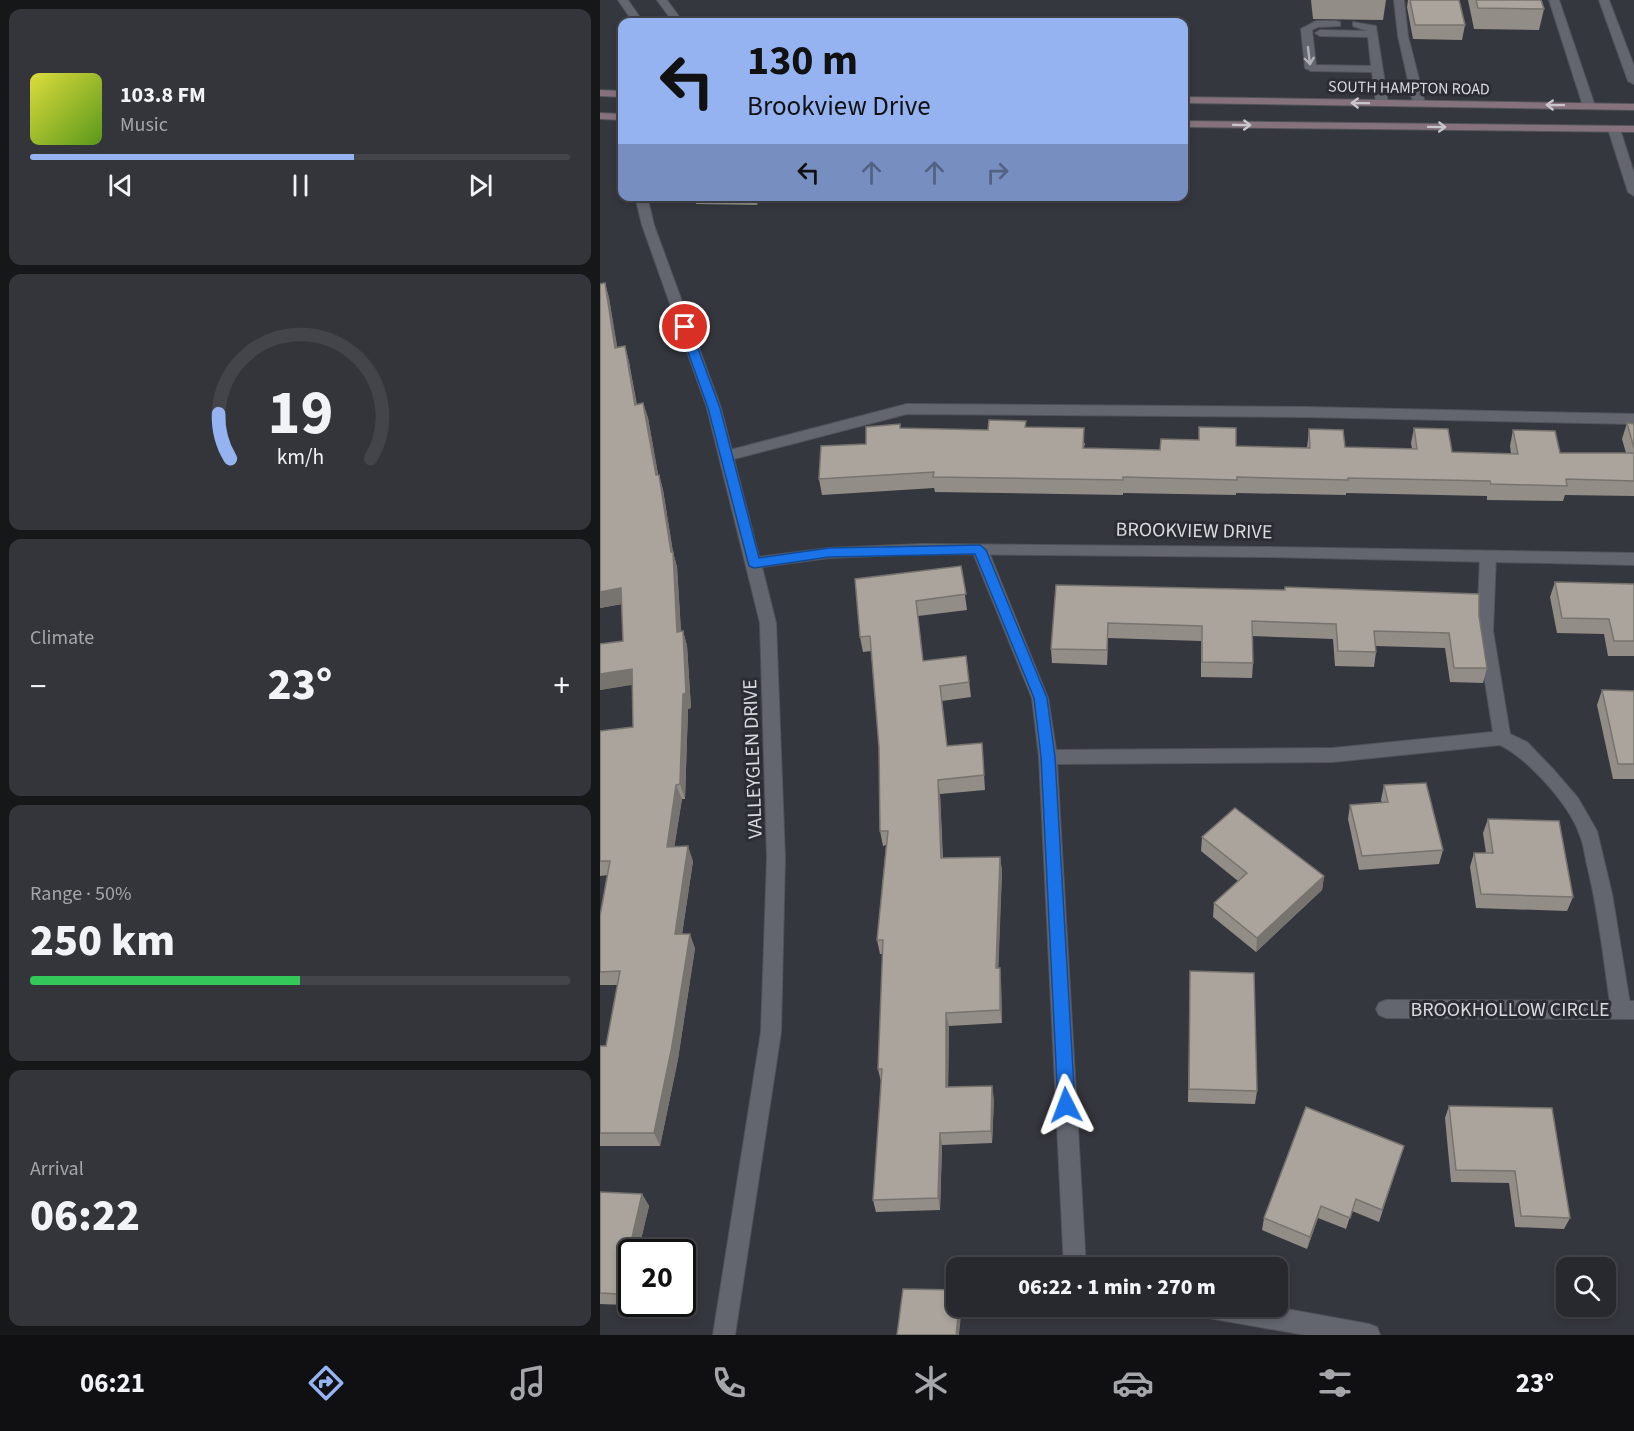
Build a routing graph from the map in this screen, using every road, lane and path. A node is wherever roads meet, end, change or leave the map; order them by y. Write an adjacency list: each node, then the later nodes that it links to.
1 (623, 0): 6 (street)
2 (662, 0): 7 (street)
3 (1399, 0): 19 (street)
4 (1554, 0): 20 (street)
5 (1604, 0): 12 (street)
6 (635, 18)
7 (675, 18)
8 (1336, 24): 10 (street)
9 (1356, 24): 11 (street)
10 (1306, 33): 11 (street); 13 (street, one-way to 13)
11 (1373, 34): 13 (street)
12 (1629, 56): 14 (street)
13 (1377, 69): 18 (street)
14 (1634, 81)
15 (600, 93): 16 (main road)
16 (618, 93)
17 (1188, 100): 18 (main road, SOUTH HAMPTON ROAD, one-way to 17)
18 (1382, 103): 19 (main road, SOUTH HAMPTON ROAD)
19 (1419, 104): 20 (main road, SOUTH HAMPTON ROAD, one-way to 19)
20 (1589, 106): 21 (main road, SOUTH HAMPTON ROAD)
21 (1634, 107)
22 (600, 117): 23 (main road)
23 (618, 117)
24 (1188, 124): 25 (main road, one-way to 25)
25 (1614, 129): 26 (main road); 27 (street)
26 (1634, 129)
27 (1634, 192)
28 (642, 201): 30 (street, VALLEYGLEN DRIVE)
29 (1634, 419): 30 (street)
30 (726, 456): 34 (street, VALLEYGLEN DRIVE)
31 (980, 550): 32 (street, BROOKVIEW DRIVE); 34 (street, BROOKVIEW DRIVE); 36 (street)
32 (1488, 556): 33 (street, BROOKVIEW DRIVE); 35 (street)
33 (1634, 559)
34 (754, 563): 41 (street, VALLEYGLEN DRIVE)
35 (1502, 738): 36 (street); 38 (street)
36 (1048, 757): 39 (street)
37 (1386, 1009): 38 (street, BROOKHOLLOW CIRCLE)
38 (1628, 1010)
39 (1074, 1257)
40 (1266, 1317): 42 (street)
41 (724, 1335)
42 (1369, 1335)

